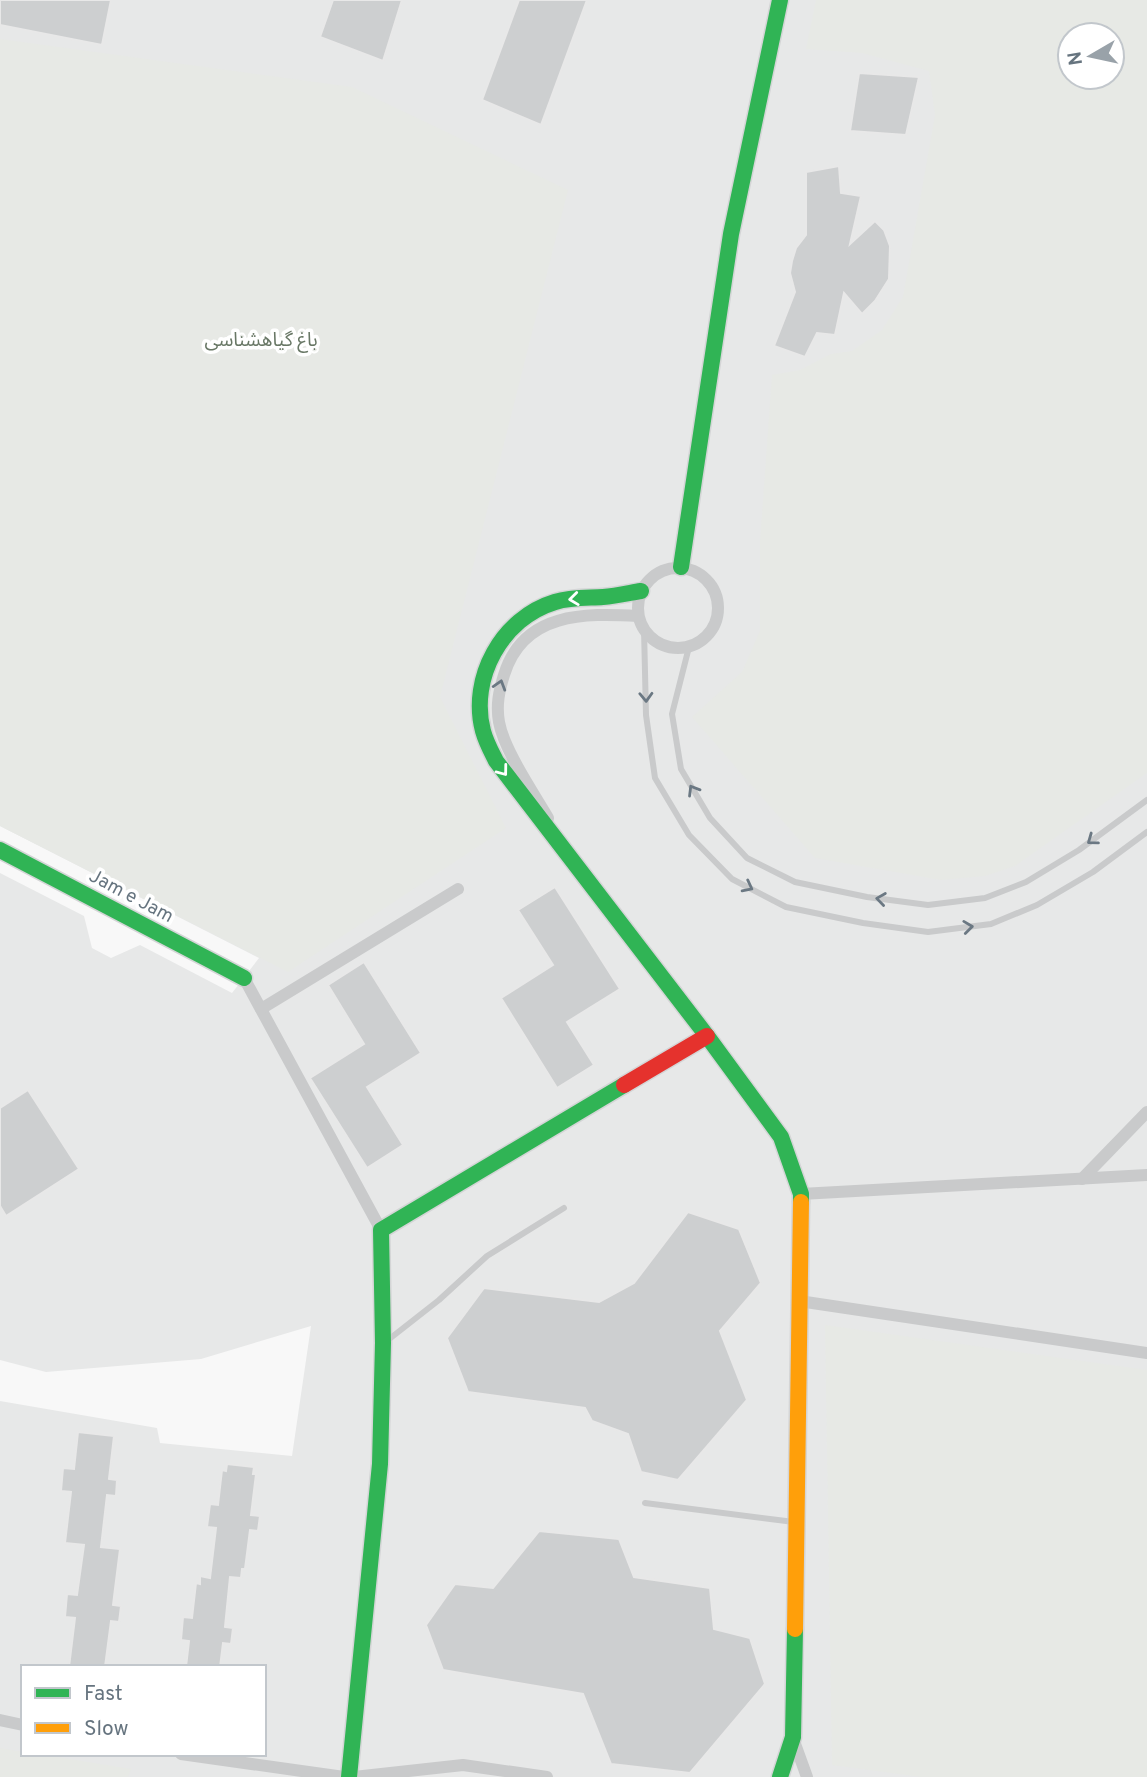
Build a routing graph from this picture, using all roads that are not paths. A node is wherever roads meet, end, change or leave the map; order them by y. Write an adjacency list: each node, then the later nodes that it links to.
1 (780, 0): 2 (street)
2 (681, 567): 3 (street); 5 (street)
3 (641, 591): 4 (street); 9 (street, one-way to 9)
4 (641, 622): 5 (street); 7 (lane, one-way to 7); 9 (street, one-way to 4)
5 (689, 647): 6 (lane, one-way to 5)
6 (1147, 800)
7 (1147, 832)
8 (0, 850): 11 (street, Jam e Jam)
9 (570, 858): 13 (street)
10 (458, 889): 12 (street)
11 (244, 978): 12 (street)
12 (261, 1009): 19 (street)
13 (707, 1036): 17 (street); 19 (street)
14 (1147, 1112): 16 (street)
15 (1147, 1175): 16 (street)
16 (1082, 1179): 17 (street)
17 (801, 1194): 20 (street)
18 (564, 1208): 21 (lane)
19 (381, 1230): 21 (street)
20 (799, 1301): 22 (street); 24 (street)
21 (383, 1343): 30 (street)
22 (1147, 1353)
23 (645, 1503): 24 (lane)
24 (796, 1522): 27 (street)
25 (1, 1721): 26 (street)
26 (21, 1725)
27 (793, 1737): 33 (street); 34 (street)
28 (196, 1756): 30 (street)
29 (463, 1765): 30 (street); 31 (lane); 32 (street)
30 (349, 1777)
31 (494, 1777)
32 (547, 1777)
33 (780, 1777)
34 (807, 1777)

